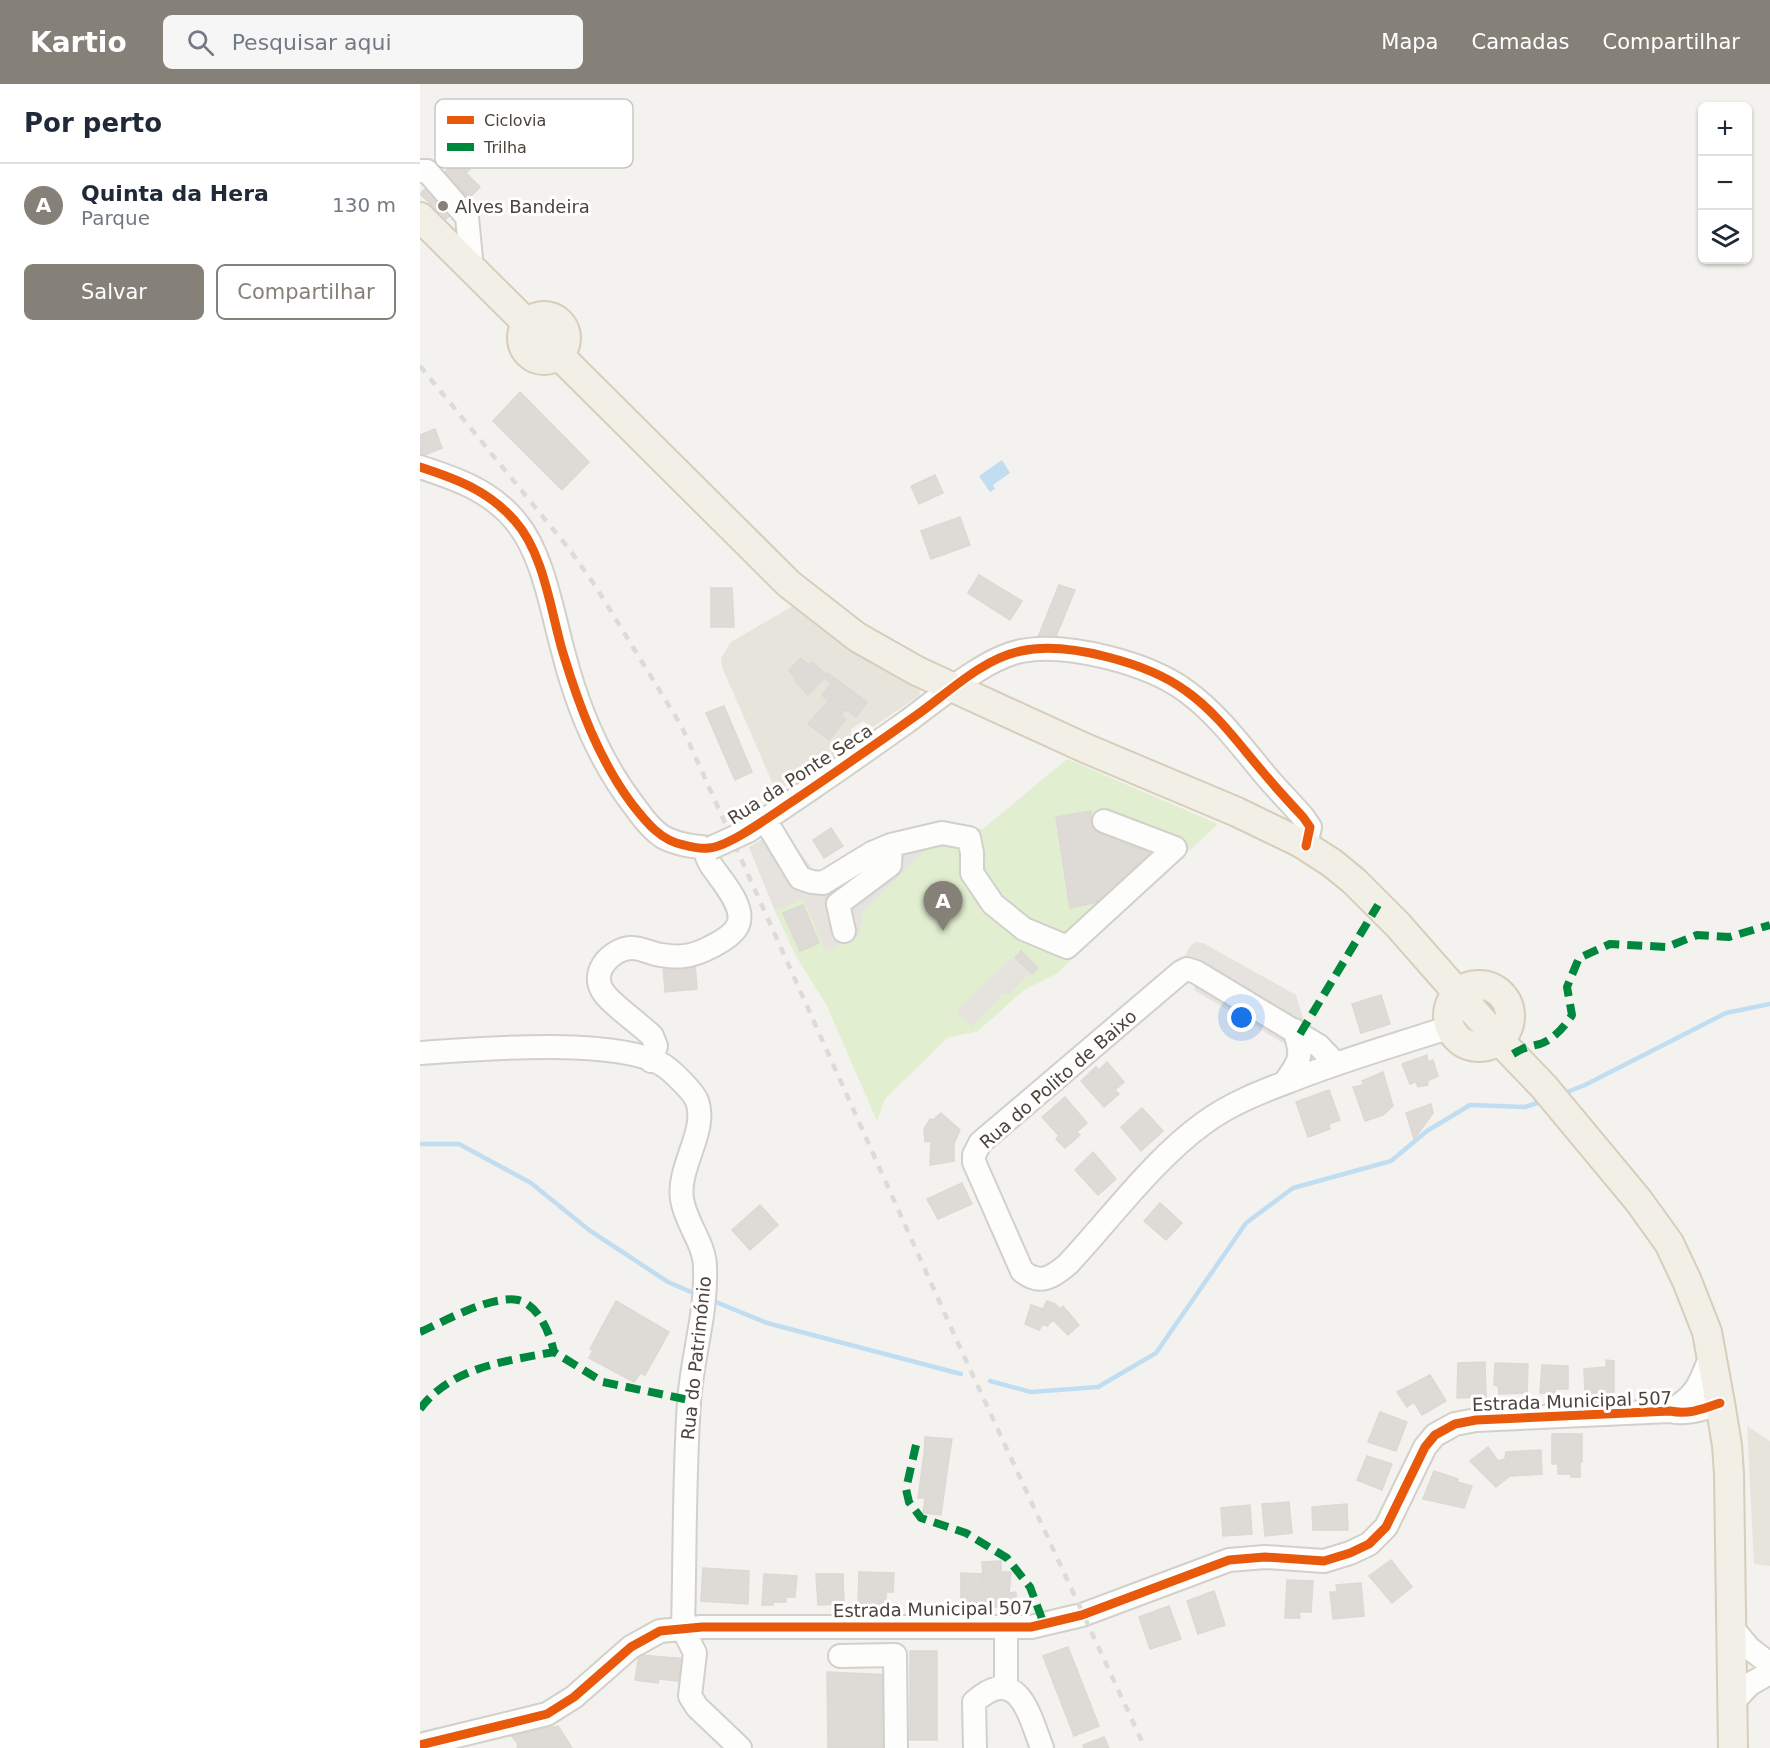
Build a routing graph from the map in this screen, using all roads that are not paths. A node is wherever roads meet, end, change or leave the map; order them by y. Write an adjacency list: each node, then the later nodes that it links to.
1 (420, 171): 3 (street)
2 (420, 217): 3 (main road)
3 (472, 269): 5 (main road)
4 (420, 467): 10 (street)
5 (953, 688): 7 (street, Rua da Ponte Seca); 9 (main road); 9 (street, Rua da Ponte Seca)
6 (1104, 821): 8 (street)
7 (757, 826): 8 (street); 10 (street, Rua da Ponte Seca, bridge)
8 (891, 845): 11 (street)
9 (1306, 846): 12 (main road)
10 (707, 848): 17 (street)
11 (844, 931)
12 (1458, 993): 13 (main road); 15 (main road)
13 (1450, 1028): 15 (main road); 18 (street, Rua do Polito de Baixo)
14 (1294, 1030): 18 (street, Rua do Polito de Baixo); 19 (street); 19 (street, Rua do Polito de Baixo)
15 (1499, 1040): 20 (main road)
16 (420, 1053): 17 (street, Rua do Património)
17 (651, 1061): 27 (street, Rua do Património)
18 (1336, 1064): 19 (street, Rua do Polito de Baixo)
19 (1285, 1082)
20 (1711, 1355): 21 (main road); 22 (street, Estrada Municipal 507)
21 (1720, 1403): 22 (street, Estrada Municipal 507); 23 (main road)
22 (1680, 1409): 23 (street, Estrada Municipal 507); 25 (street, Estrada Municipal 507)
23 (1727, 1445): 24 (main road)
24 (1731, 1626): 30 (main road); 31 (street)
25 (1006, 1627): 26 (street, Estrada Municipal 507); 32 (street)
26 (879, 1628): 27 (street, Estrada Municipal 507); 28 (street)
27 (683, 1629): 34 (street, Estrada Municipal 507); 35 (street)
28 (879, 1655): 29 (street); 36 (street)
29 (840, 1656)
30 (1732, 1667): 31 (street); 33 (main road)
31 (1766, 1668): 33 (street)
32 (1006, 1688): 37 (street); 38 (street)
33 (1733, 1702): 39 (main road)
34 (420, 1745)
35 (740, 1748)
36 (896, 1748)
37 (975, 1748)
38 (1042, 1748)
39 (1733, 1748)

